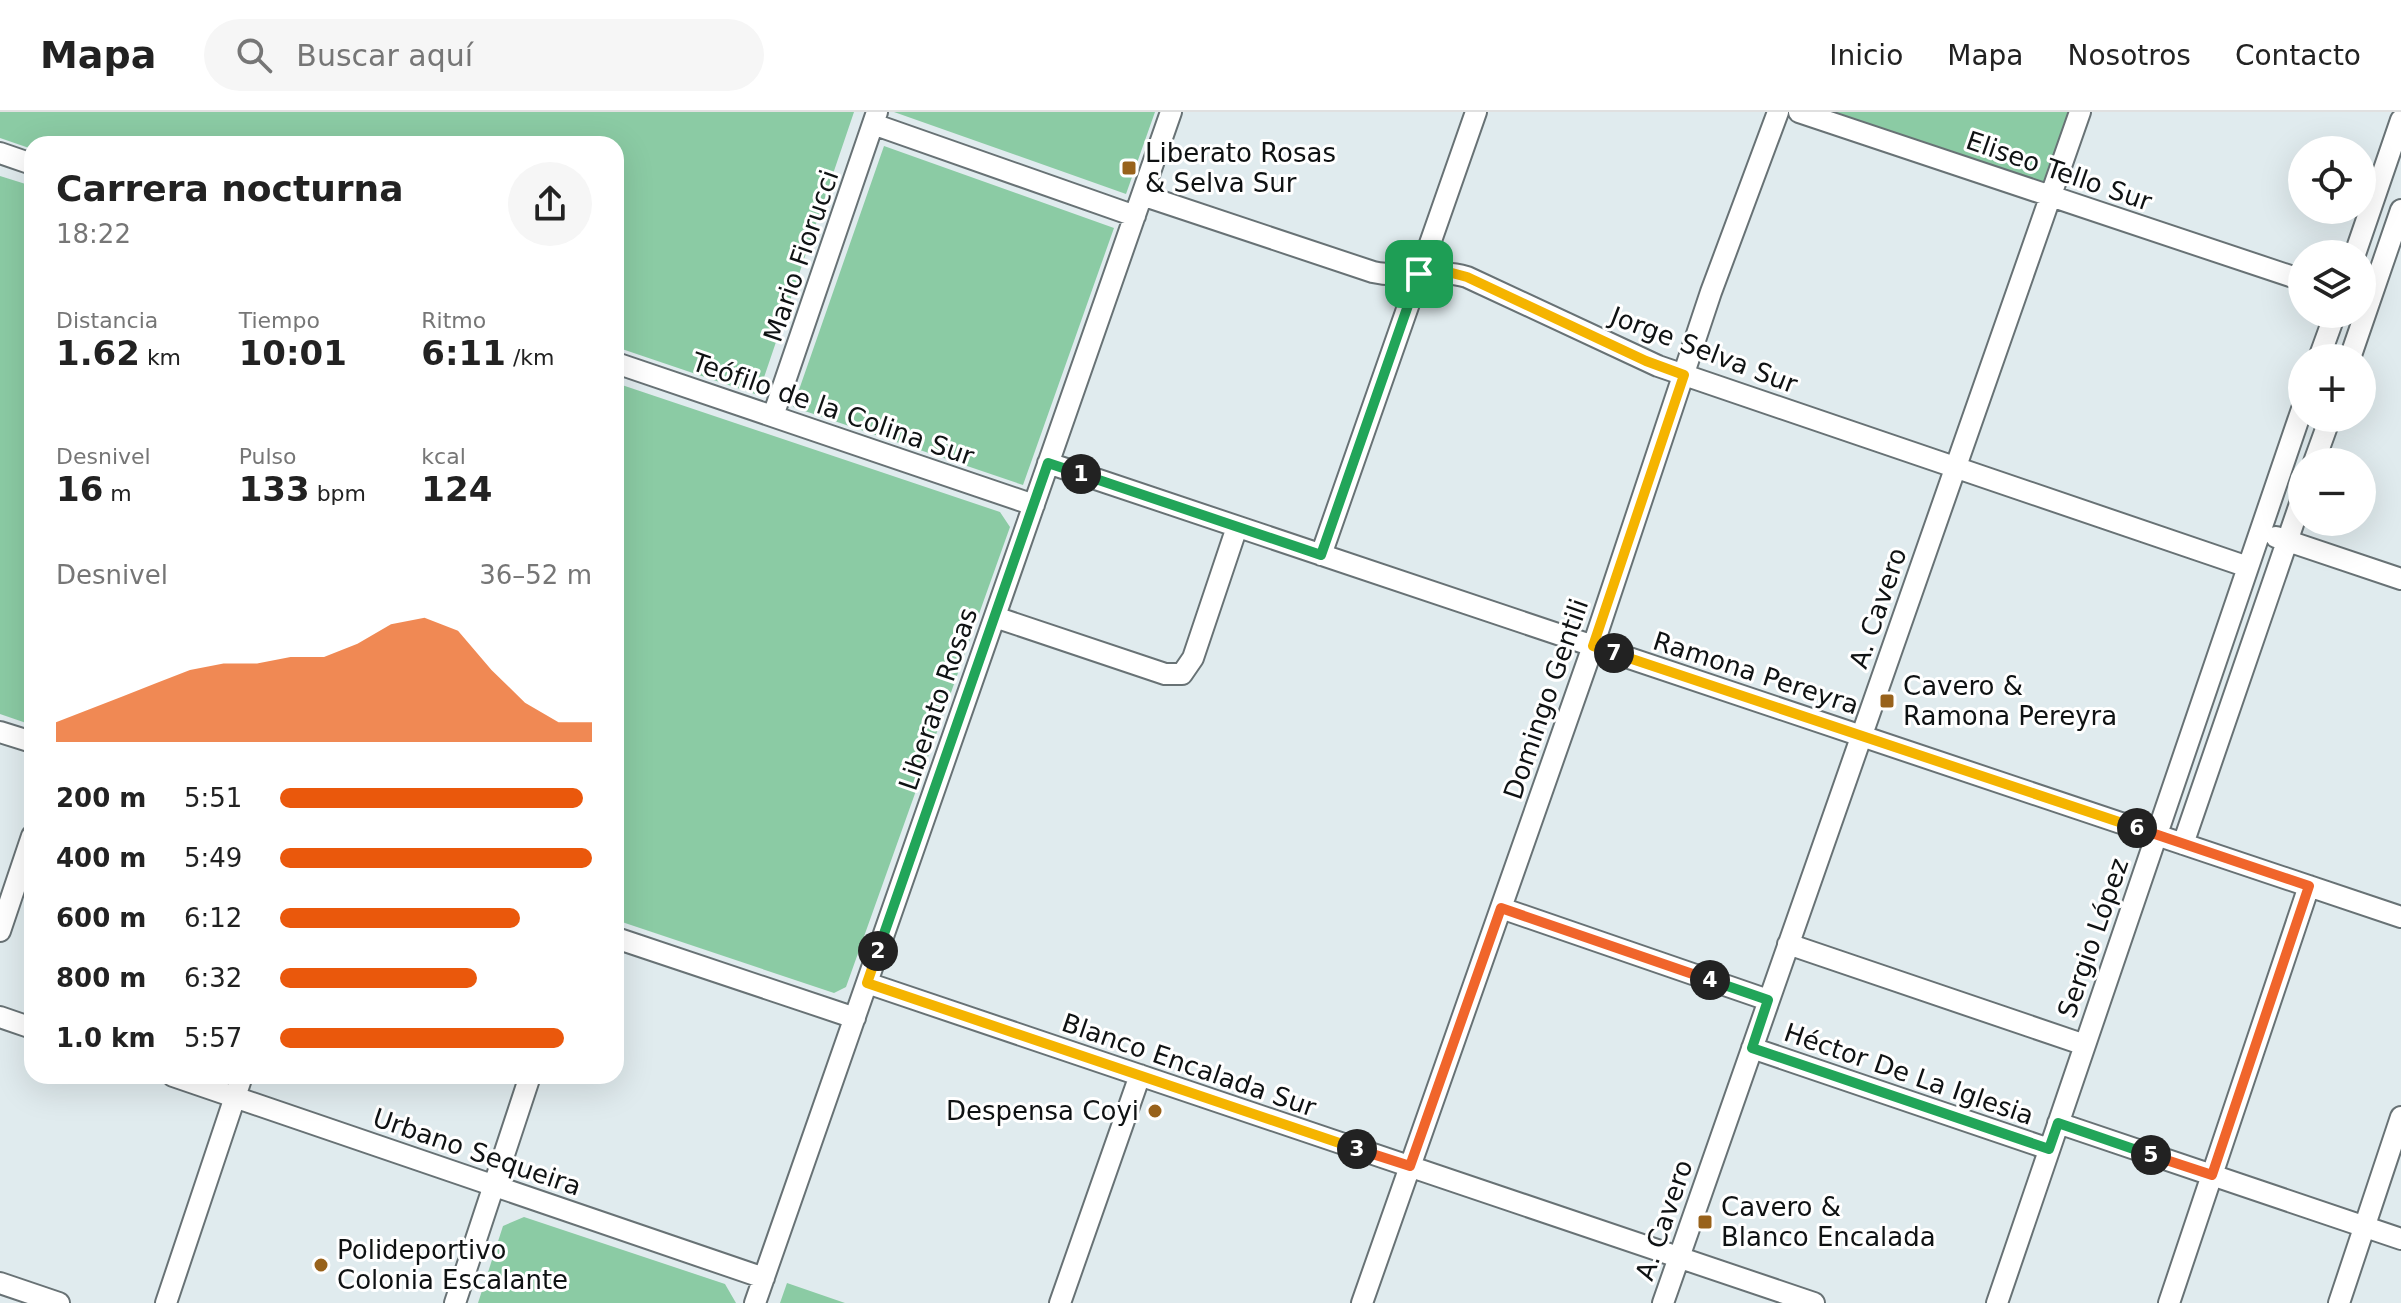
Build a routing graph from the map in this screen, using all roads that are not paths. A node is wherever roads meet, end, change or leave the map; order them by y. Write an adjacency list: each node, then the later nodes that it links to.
1 (1171, 112): 10 (street, Liberato Rosas)
2 (1476, 112): 16 (street)
3 (1778, 112): 20 (street, Domingo Gentili)
4 (1799, 112): 11 (street, Eliseo Tello Sur)
5 (2080, 112): 11 (street, A. Cavero)
6 (875, 118): 13 (street); 21 (street, Mario Fiorucci)
7 (2401, 120): 15 (street)
8 (0, 153): 9 (street)
9 (24, 161)
10 (1142, 195): 13 (street, Liberato Rosas); 16 (street, Jorge Selva Sur)
11 (2050, 196): 17 (street, Eliseo Tello Sur); 24 (street, A. Cavero)
12 (2401, 210): 14 (street)
13 (1135, 216): 23 (street, Liberato Rosas)
14 (2397, 234): 18 (street)
15 (2360, 240)
16 (1419, 274): 20 (street, Jorge Selva Sur); 30 (street)
17 (2288, 275)
18 (2355, 344)
19 (624, 366): 21 (street, Teófilo de la Colina Sur)
20 (1684, 375): 24 (street, Jorge Selva Sur); 34 (street, Domingo Gentili)
21 (773, 416): 25 (street, Teófilo de la Colina Sur)
22 (2294, 432): 27 (street, Sergio López)
23 (1048, 463): 25 (street, Liberato Rosas); 26 (street, Ramona Pereyra)
24 (1955, 467): 31 (street, Jorge Selva Sur); 36 (street, A. Cavero)
25 (1034, 505): 33 (street, Liberato Rosas)
26 (1237, 527): 30 (street, Ramona Pereyra); 33 (street)
27 (2260, 532): 29 (street); 31 (street, Sergio López)
28 (2289, 536): 29 (street)
29 (2287, 541): 32 (street); 39 (street)
30 (1321, 555): 34 (street, Ramona Pereyra)
31 (2248, 567): 38 (street, Sergio López)
32 (2401, 579)
33 (995, 617): 47 (street, Liberato Rosas)
34 (1593, 646): 36 (street, Ramona Pereyra); 42 (street, Domingo Gentili)
35 (0, 732): 37 (street)
36 (1861, 736): 38 (street, Ramona Pereyra); 46 (street, A. Cavero)
37 (24, 740)
38 (2156, 835): 39 (street, Ramona Pereyra); 52 (street, Sergio López)
39 (2183, 844): 41 (street, Ramona Pereyra)
40 (24, 860): 44 (street)
41 (2309, 886): 43 (street, Ramona Pereyra); 63 (street)
42 (1501, 908): 48 (street); 62 (street, Domingo Gentili)
43 (2401, 917)
44 (0, 931)
45 (624, 941): 50 (street)
46 (1788, 944): 48 (street, A. Cavero); 52 (street)
47 (867, 983): 50 (street, Liberato Rosas); 54 (street, Blanco Encalada Sur)
48 (1768, 1000): 53 (street, A. Cavero)
49 (0, 1017): 51 (street)
50 (855, 1018): 68 (street, Liberato Rosas)
51 (24, 1025)
52 (2085, 1045): 60 (street, Sergio López)
53 (1752, 1048): 61 (street, Héctor De La Iglesia); 67 (street, A. Cavero)
54 (1140, 1075): 62 (street, Blanco Encalada Sur); 74 (street)
55 (197, 1084): 58 (street, Urbano Sequeira)
56 (239, 1084): 58 (street)
57 (527, 1084): 64 (street)
58 (235, 1097): 64 (street, Urbano Sequeira); 71 (street)
59 (2401, 1117): 65 (street)
60 (2058, 1123): 61 (street, Sergio López); 63 (street, Héctor De La Iglesia)
61 (2049, 1149): 78 (street, Sergio López)
62 (1410, 1166): 67 (street, Blanco Encalada Sur); 75 (street, Domingo Gentili)
63 (2212, 1175): 65 (street, Héctor De La Iglesia); 79 (street)
64 (494, 1186): 68 (street, Urbano Sequeira); 72 (street)
65 (2365, 1227): 66 (street, Héctor De La Iglesia); 80 (street)
66 (2401, 1239)
67 (1679, 1257): 76 (street, A. Cavero); 77 (street, Blanco Encalada Sur)
68 (764, 1278): 73 (street, Liberato Rosas)
69 (0, 1283): 70 (street)
70 (59, 1303)
71 (166, 1303)
72 (455, 1303)
73 (755, 1303)
74 (1060, 1303)
75 (1362, 1303)
76 (1663, 1303)
77 (1814, 1303)
78 (1997, 1303)
79 (2169, 1303)
80 (2339, 1303)

